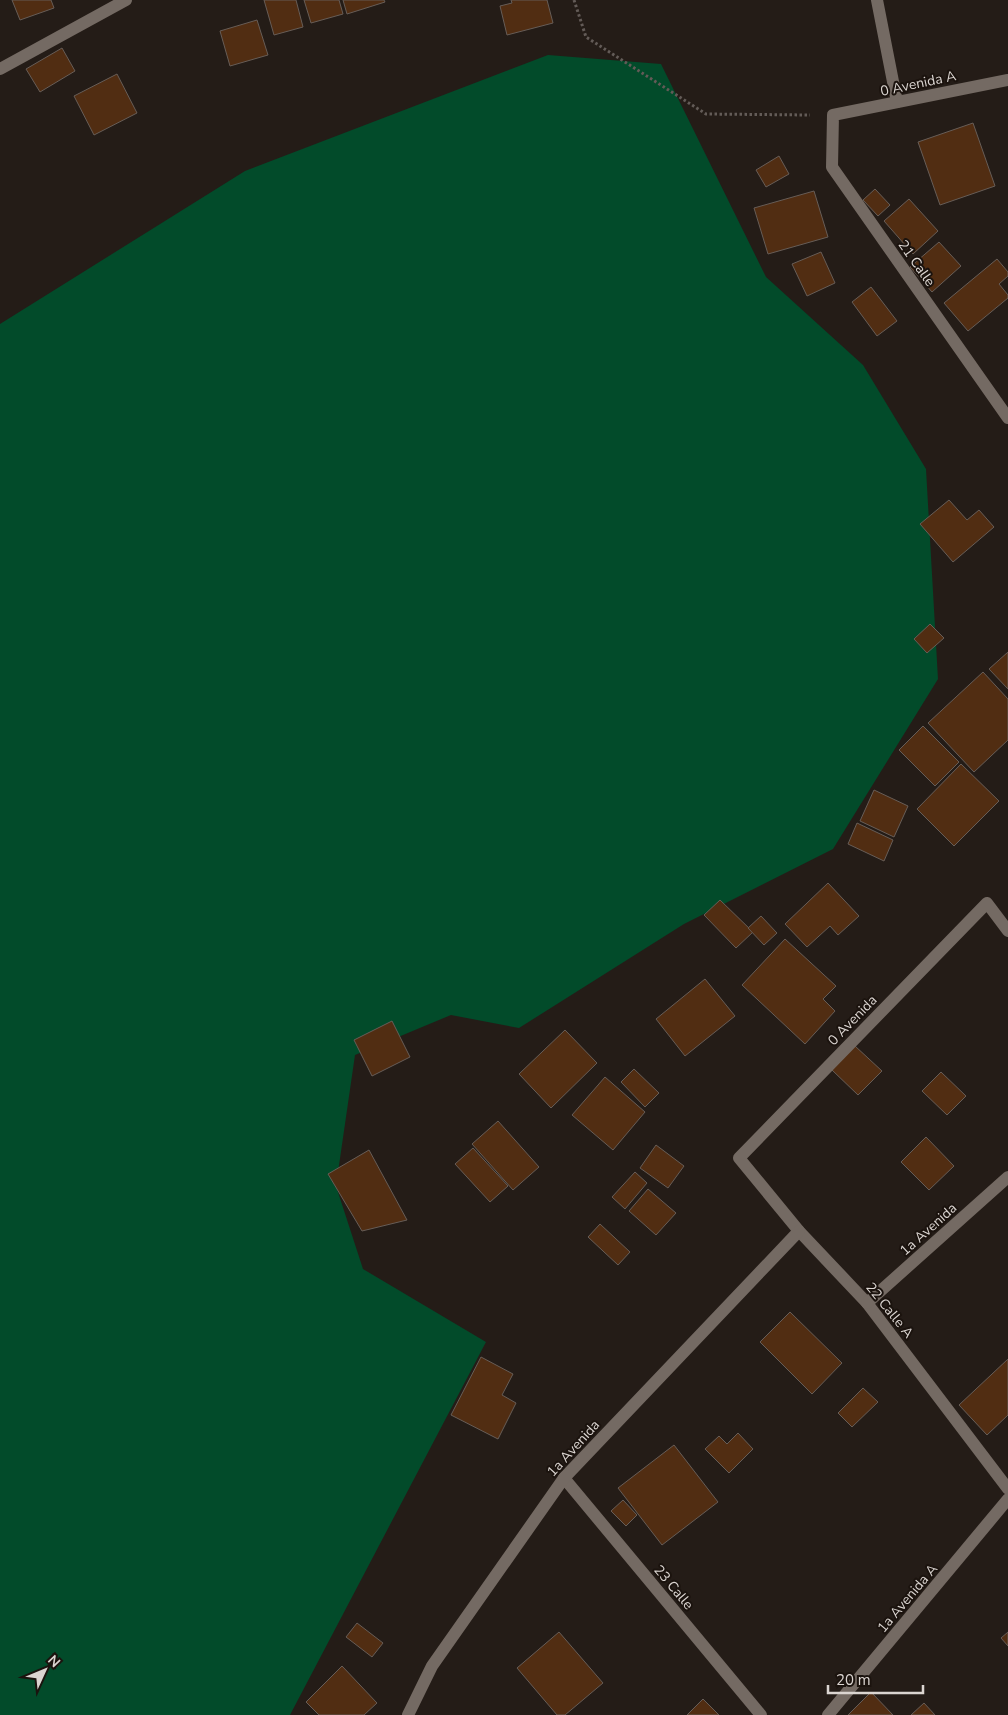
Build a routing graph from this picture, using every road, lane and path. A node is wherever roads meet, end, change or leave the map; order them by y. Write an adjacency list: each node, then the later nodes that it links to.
1 (126, 0): 4 (street)
2 (574, 0): 7 (path)
3 (877, 0): 6 (street)
4 (0, 69)
5 (1008, 80): 6 (street, 0 Avenida A)
6 (897, 102): 7 (street, 0 Avenida A)
7 (833, 115): 8 (street, 21 Calle)
8 (1008, 418)
9 (1008, 931): 10 (street, 0 Avenida)
10 (739, 1158): 12 (street, 22 Calle A)
11 (1008, 1177): 13 (street, 1a Avenida)
12 (799, 1231): 13 (street, 22 Calle A); 14 (street, 1a Avenida)
13 (867, 1303): 15 (street, 22 Calle A)
14 (564, 1478): 17 (street, 1a Avenida); 18 (street, 23 Calle)
15 (1008, 1489)
16 (1008, 1499): 19 (street, 1a Avenida A)
17 (408, 1715)
18 (761, 1715)
19 (828, 1715)

